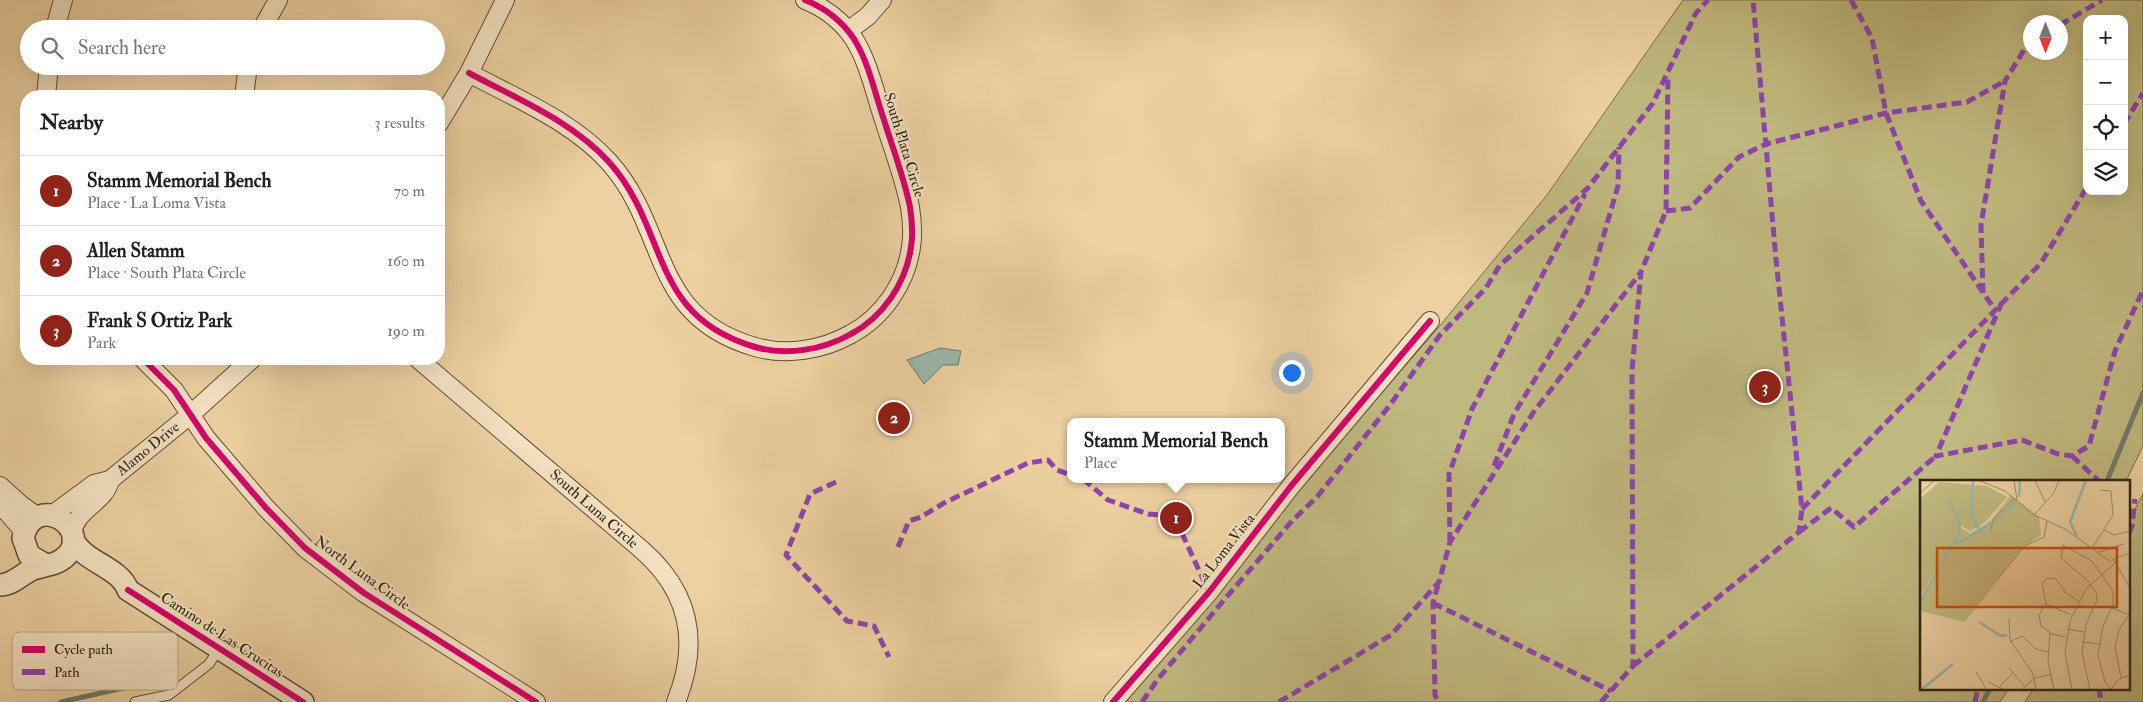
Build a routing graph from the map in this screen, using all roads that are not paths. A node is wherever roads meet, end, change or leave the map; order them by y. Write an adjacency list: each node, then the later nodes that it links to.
1 (63, 0): 6 (street)
2 (278, 0): 7 (street)
3 (506, 0): 9 (street)
4 (805, 0): 8 (street, South Plata Circle)
5 (882, 0): 8 (street)
6 (57, 20)
7 (267, 20)
8 (848, 31): 9 (street, South Plata Circle)
9 (469, 73): 14 (street)
10 (48, 75): 12 (street)
11 (247, 75): 13 (street)
12 (47, 90)
13 (245, 90)
14 (445, 113)
15 (1430, 322): 37 (street, La Loma Vista)
16 (149, 365): 19 (street, North Luna Circle)
17 (245, 365): 19 (street, Alamo Drive)
18 (425, 365): 36 (street, South Luna Circle)
19 (190, 415): 20 (street, Alamo Drive); 33 (street, North Luna Circle)
20 (110, 480): 23 (street, Alamo Drive); 24 (street, Alamo Drive)
21 (0, 486): 23 (street)
22 (0, 504): 25 (street)
23 (43, 516): 24 (street); 25 (street)
24 (73, 536): 26 (street); 29 (street, Camino de Las Crucitas)
25 (24, 541): 26 (street); 27 (street)
26 (52, 564): 28 (street); 29 (street, Camino de Las Crucitas)
27 (0, 580)
28 (0, 585)
29 (128, 590): 30 (street, Camino de Las Crucitas)
30 (219, 649): 31 (lane); 34 (street, Camino de Las Crucitas)
31 (178, 688)
32 (175, 690): 35 (lane)
33 (532, 699)
34 (299, 701)
35 (135, 702)
36 (676, 702)
37 (1112, 702)

